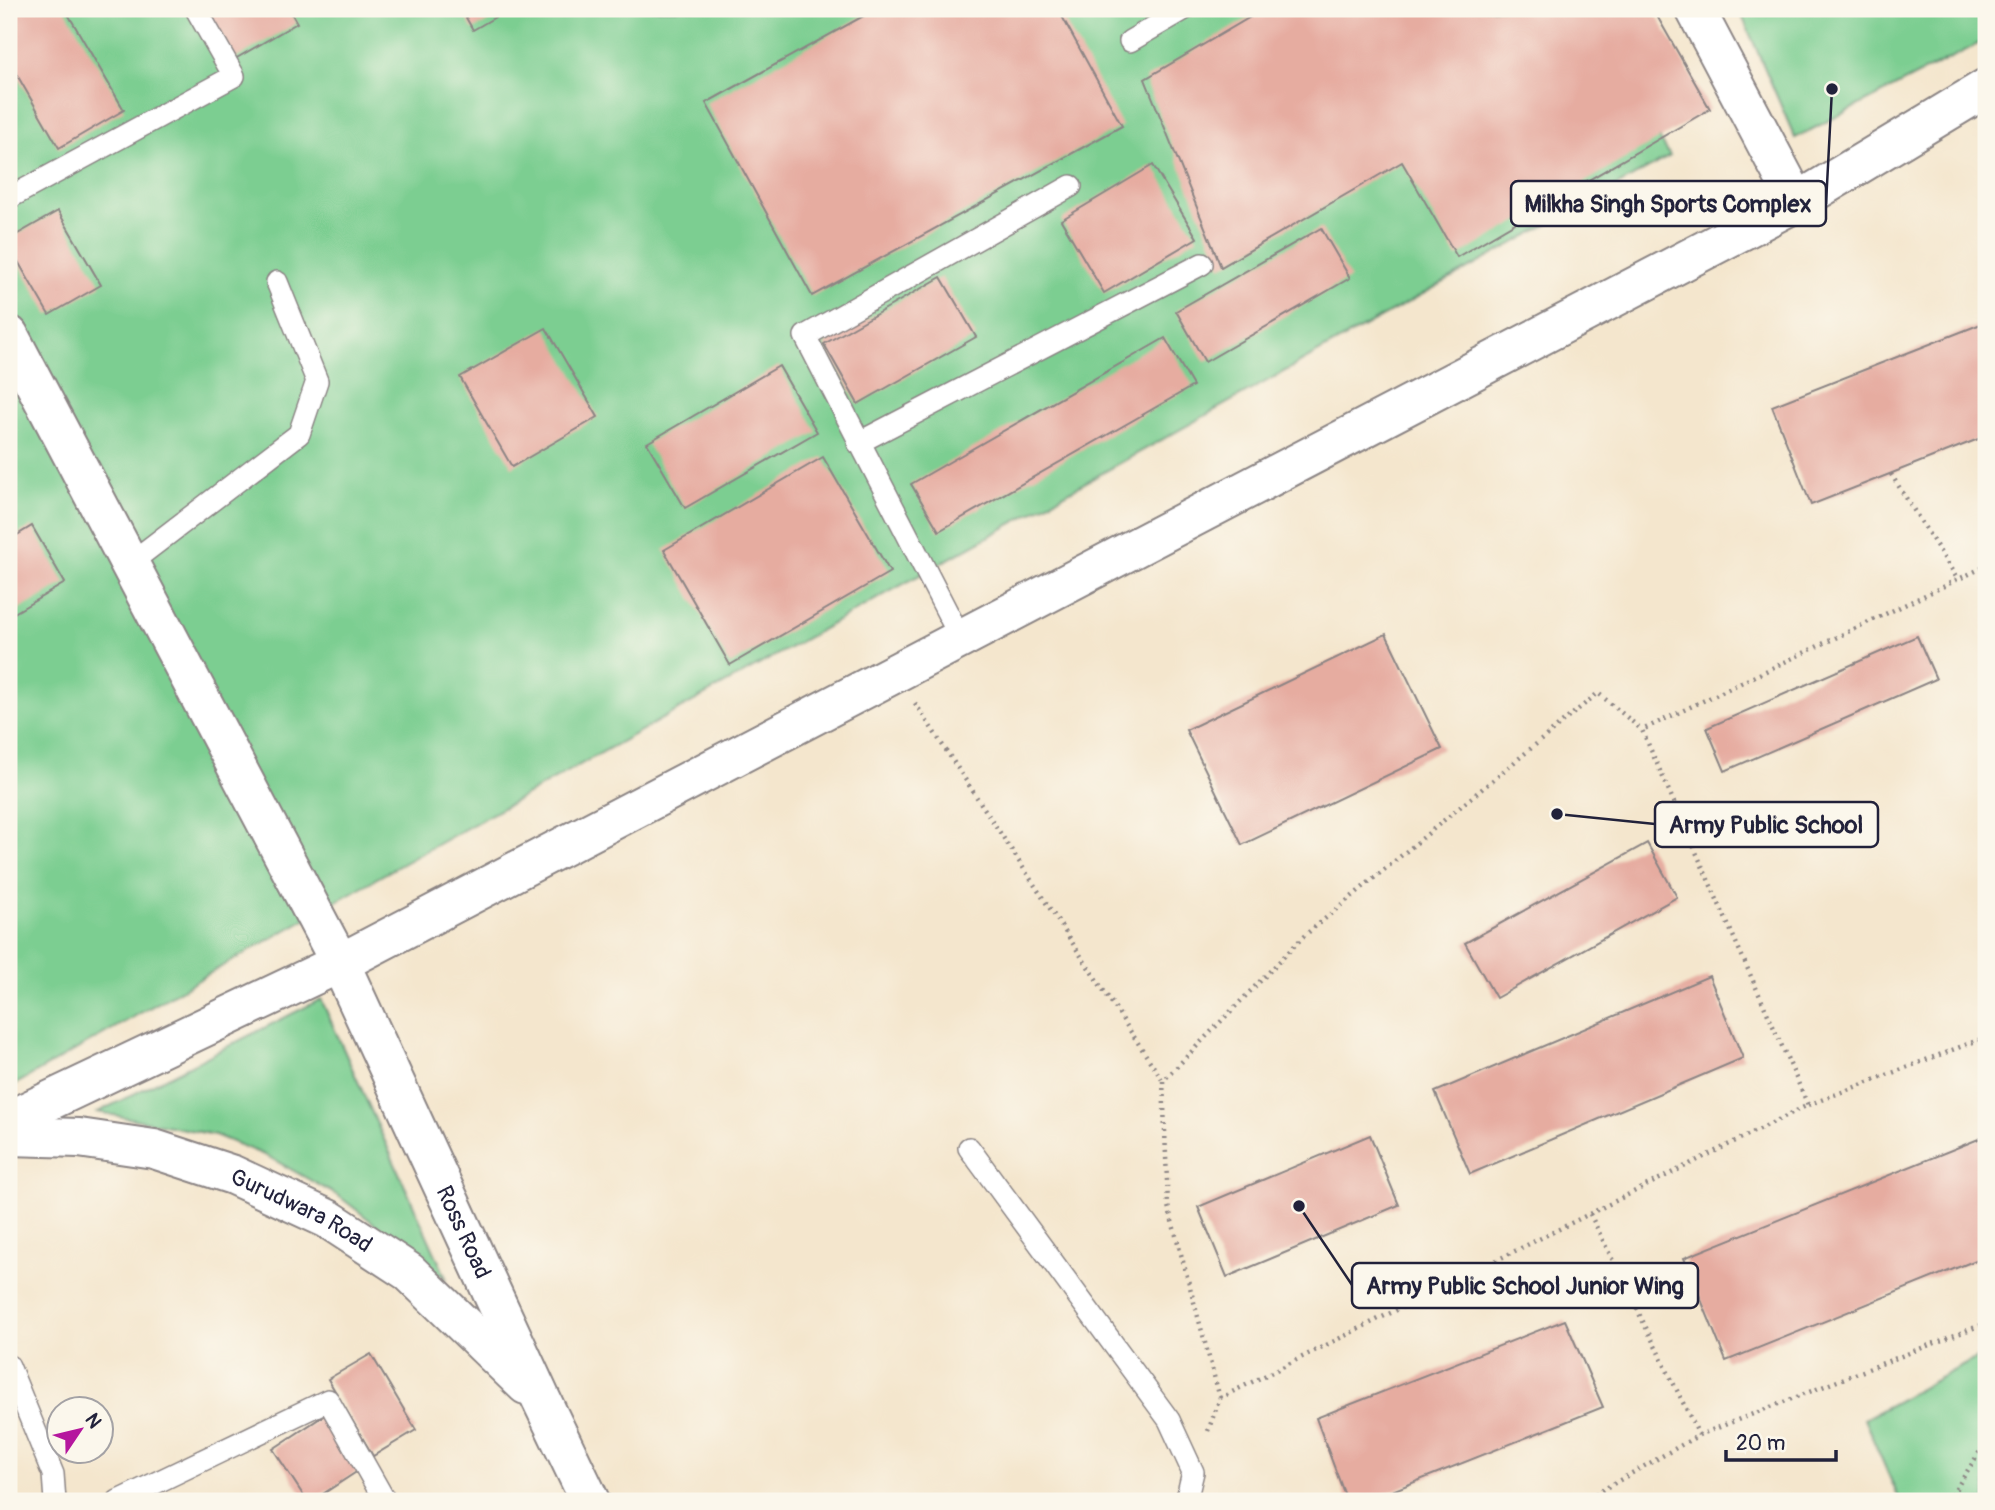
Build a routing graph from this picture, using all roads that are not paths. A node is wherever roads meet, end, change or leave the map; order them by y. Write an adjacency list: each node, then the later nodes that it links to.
1 (196, 9): 7 (lane)
2 (1185, 9): 4 (lane)
3 (1695, 9): 8 (street)
4 (1130, 41)
5 (1986, 88): 8 (street)
6 (1071, 186): 12 (lane)
7 (9, 198)
8 (1797, 202): 14 (street)
9 (1202, 264): 12 (lane)
10 (277, 282): 13 (lane)
11 (9, 335): 13 (street, Ross Road)
12 (859, 443): 14 (lane)
13 (129, 564): 15 (street, Ross Road)
14 (961, 639): 15 (street)
15 (340, 963): 16 (street); 19 (street, Ross Road)
16 (11, 1118): 19 (street, Gurudwara Road)
17 (969, 1148): 24 (lane)
18 (9, 1366): 20 (lane)
19 (541, 1399): 23 (street, Ross Road)
20 (55, 1501)
21 (118, 1501): 22 (lane)
22 (385, 1501)
23 (590, 1501)
24 (1186, 1501)

